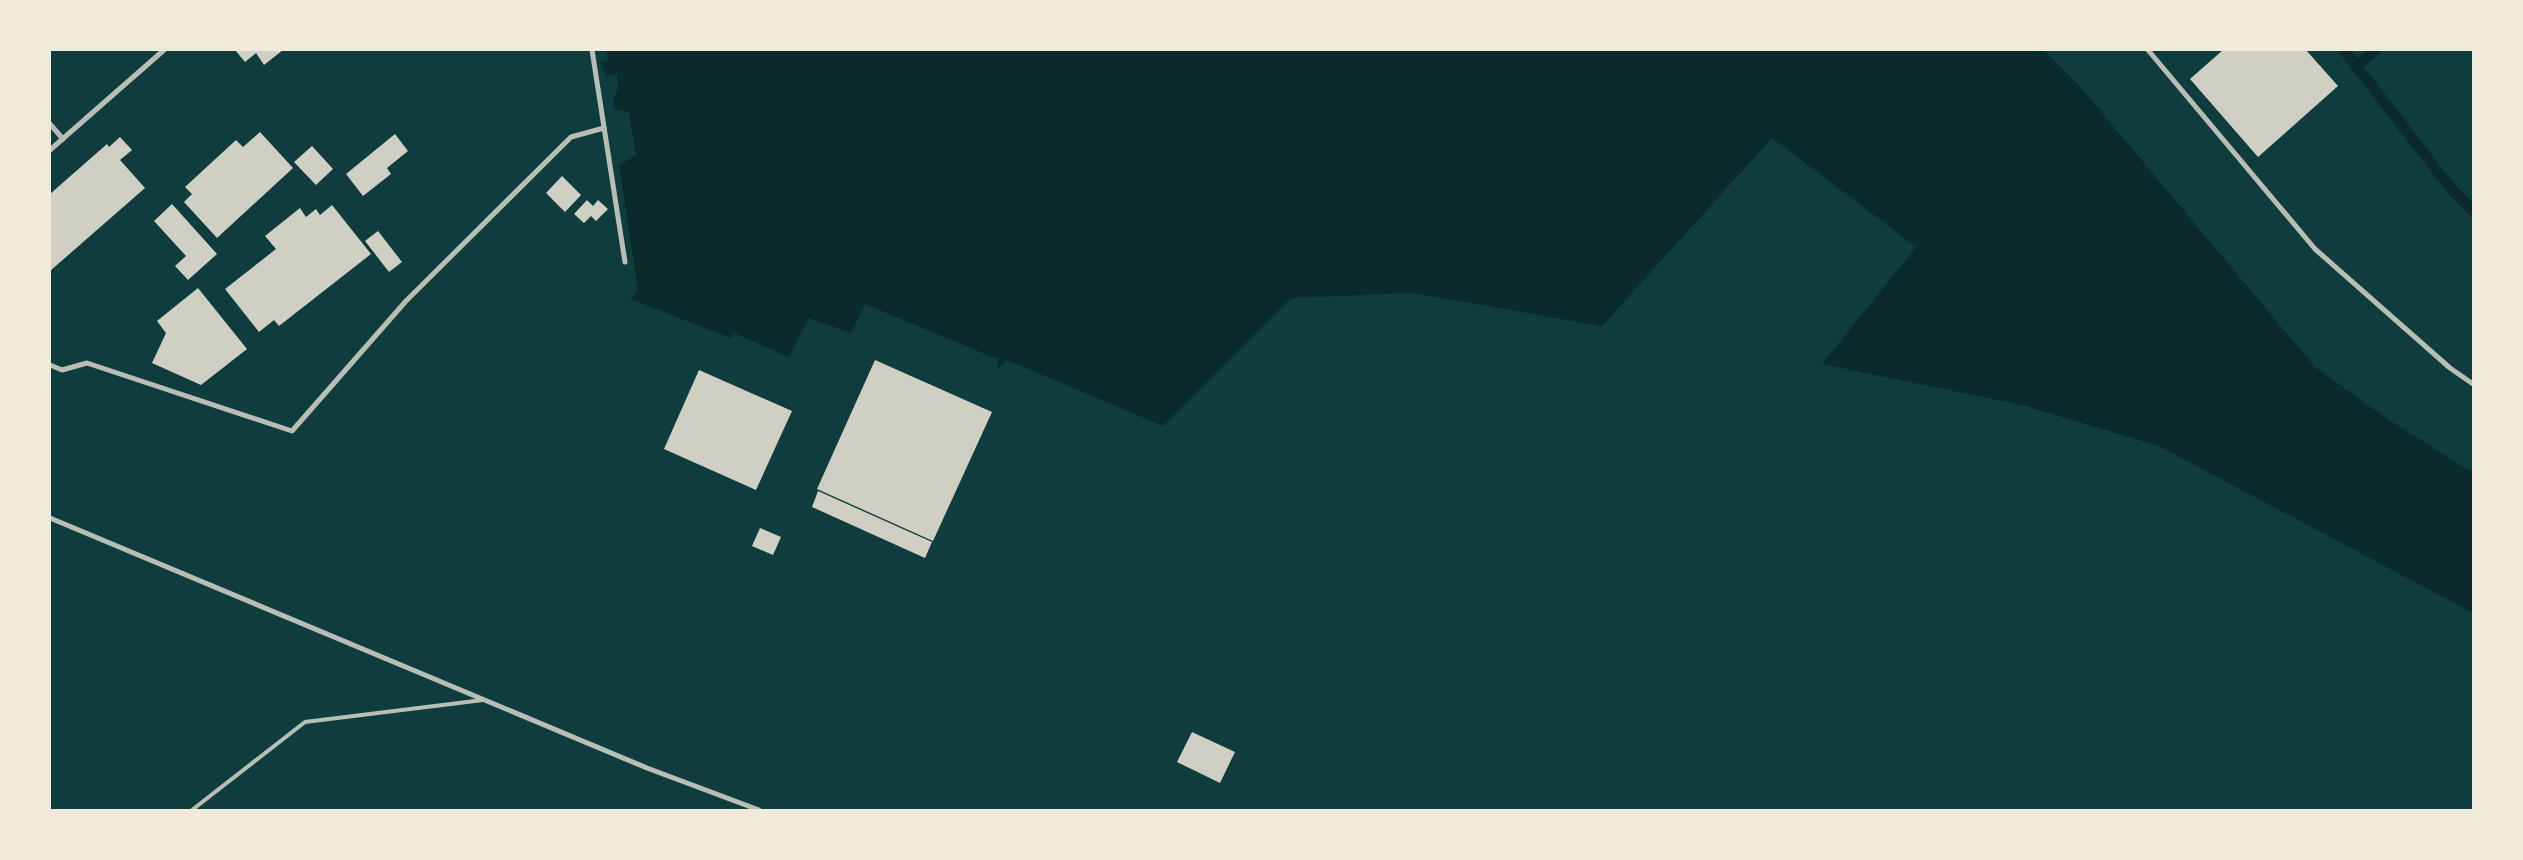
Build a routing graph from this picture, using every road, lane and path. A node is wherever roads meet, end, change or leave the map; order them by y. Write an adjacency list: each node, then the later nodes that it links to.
1 (164, 50): 6 (street)
2 (592, 50): 5 (street)
3 (2148, 50): 10 (street)
4 (50, 124): 6 (street)
5 (604, 128): 8 (street); 9 (street)
6 (63, 139): 7 (street)
7 (50, 150)
8 (625, 262)
9 (50, 366)
10 (2473, 384)
11 (50, 518): 12 (street)
12 (484, 700): 13 (lane); 14 (street)
13 (192, 810)
14 (758, 810)

